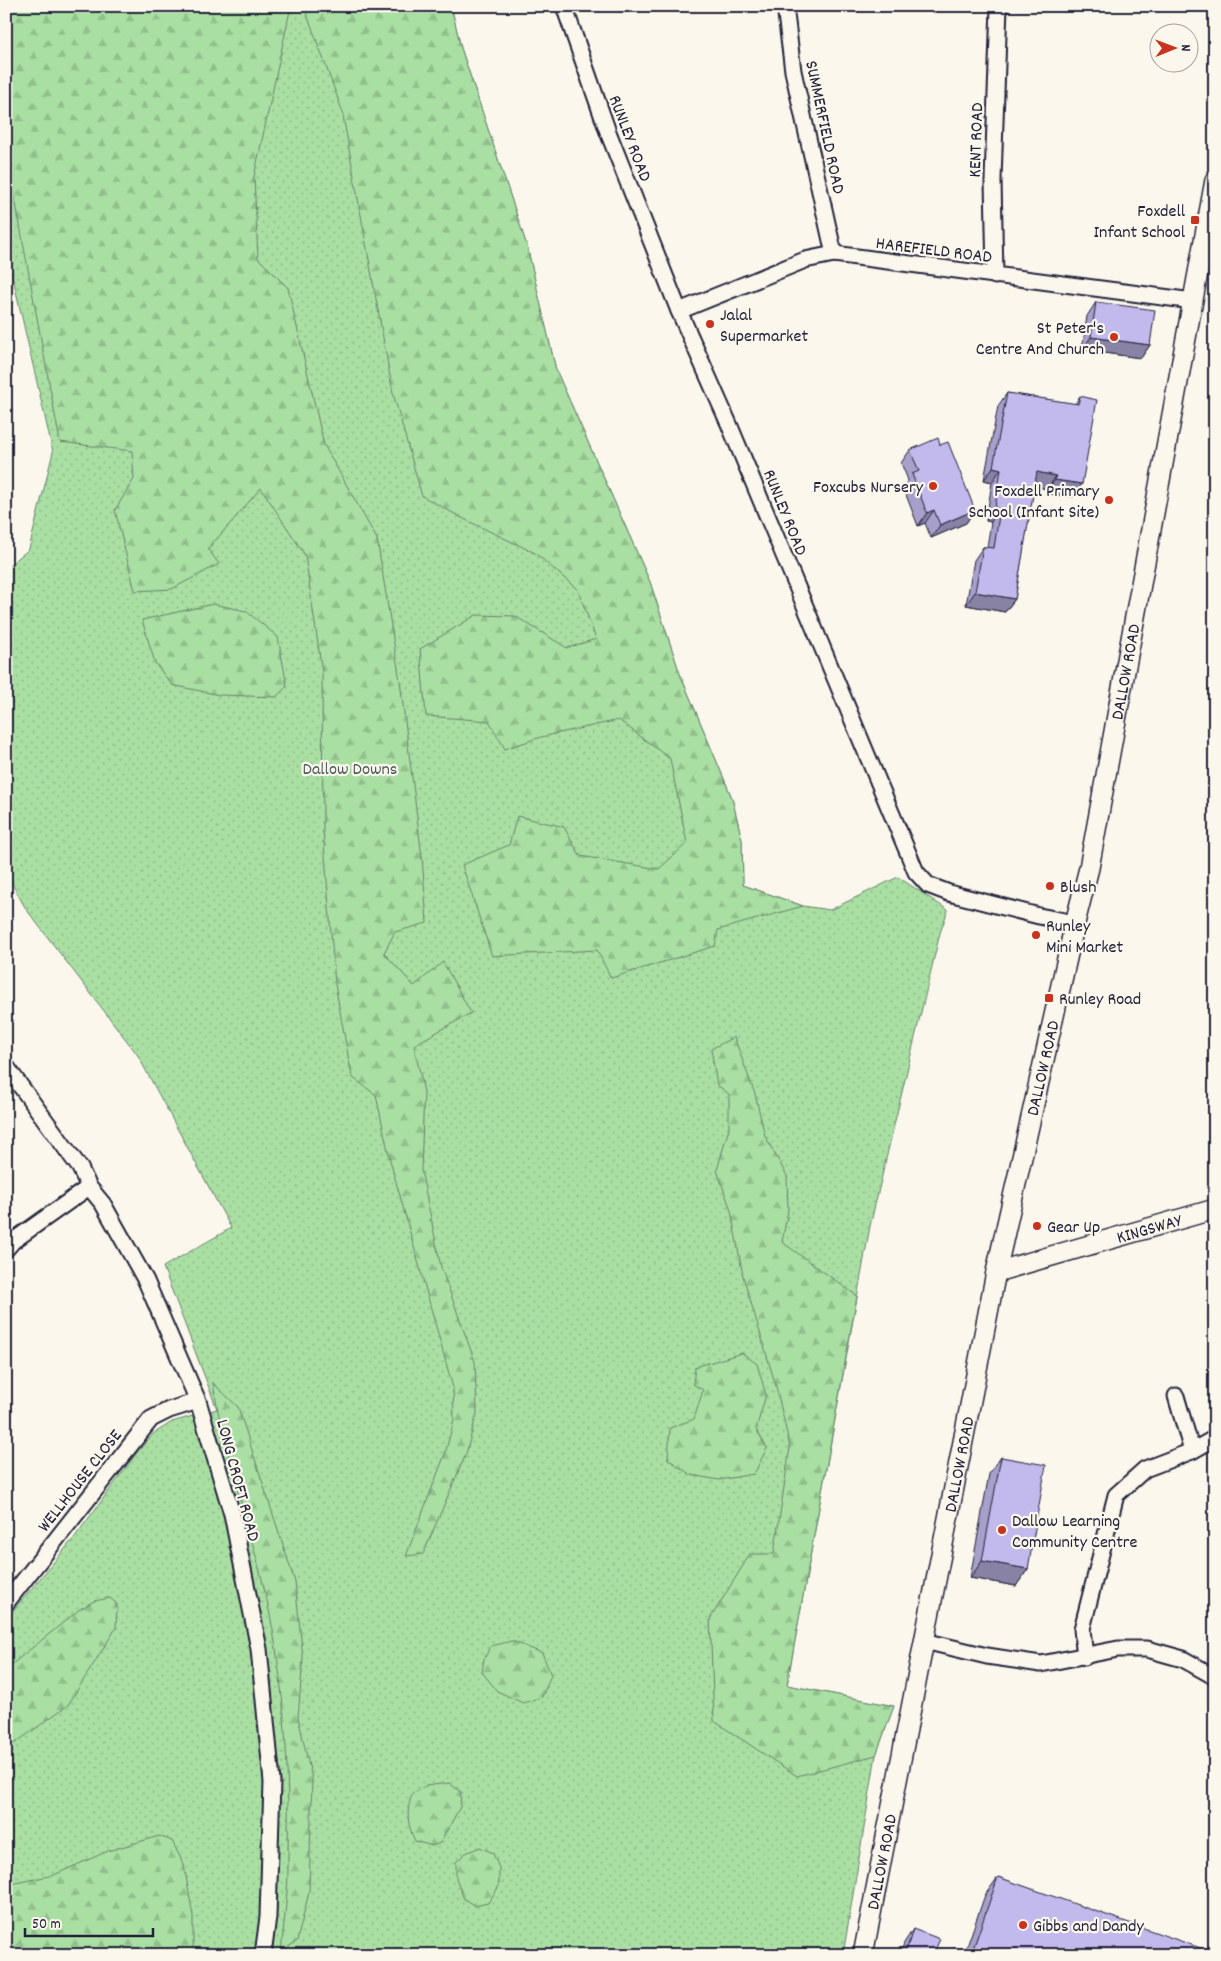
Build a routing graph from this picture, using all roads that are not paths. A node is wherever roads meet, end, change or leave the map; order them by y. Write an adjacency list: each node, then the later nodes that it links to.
1 (564, 6): 8 (street, RUNLEY ROAD)
2 (786, 6): 5 (street, SUMMERFIELD ROAD)
3 (999, 6): 6 (street, KENT ROAD)
4 (1215, 180): 7 (street, DALLOW ROAD)
5 (834, 254): 6 (street, HAREFIELD ROAD); 8 (street, HAREFIELD ROAD)
6 (995, 276): 7 (street, HAREFIELD ROAD)
7 (1193, 301): 9 (street, DALLOW ROAD)
8 (679, 311): 9 (street, RUNLEY ROAD)
9 (1074, 923): 14 (street, DALLOW ROAD)
10 (6, 1066): 11 (street, LONG CROFT ROAD)
11 (89, 1188): 13 (street); 16 (street, LONG CROFT ROAD)
12 (1215, 1209): 14 (street, KINGSWAY)
13 (6, 1249)
14 (996, 1272): 20 (street, DALLOW ROAD)
15 (1176, 1396): 18 (street)
16 (198, 1401): 19 (street, WELLHOUSE CLOSE); 23 (street, LONG CROFT ROAD)
17 (1215, 1438): 18 (street)
18 (1192, 1451): 21 (street)
19 (6, 1603)
20 (924, 1641): 21 (street); 24 (street, DALLOW ROAD)
21 (1085, 1657): 22 (street)
22 (1215, 1676)
23 (263, 1955)
24 (863, 1955)

